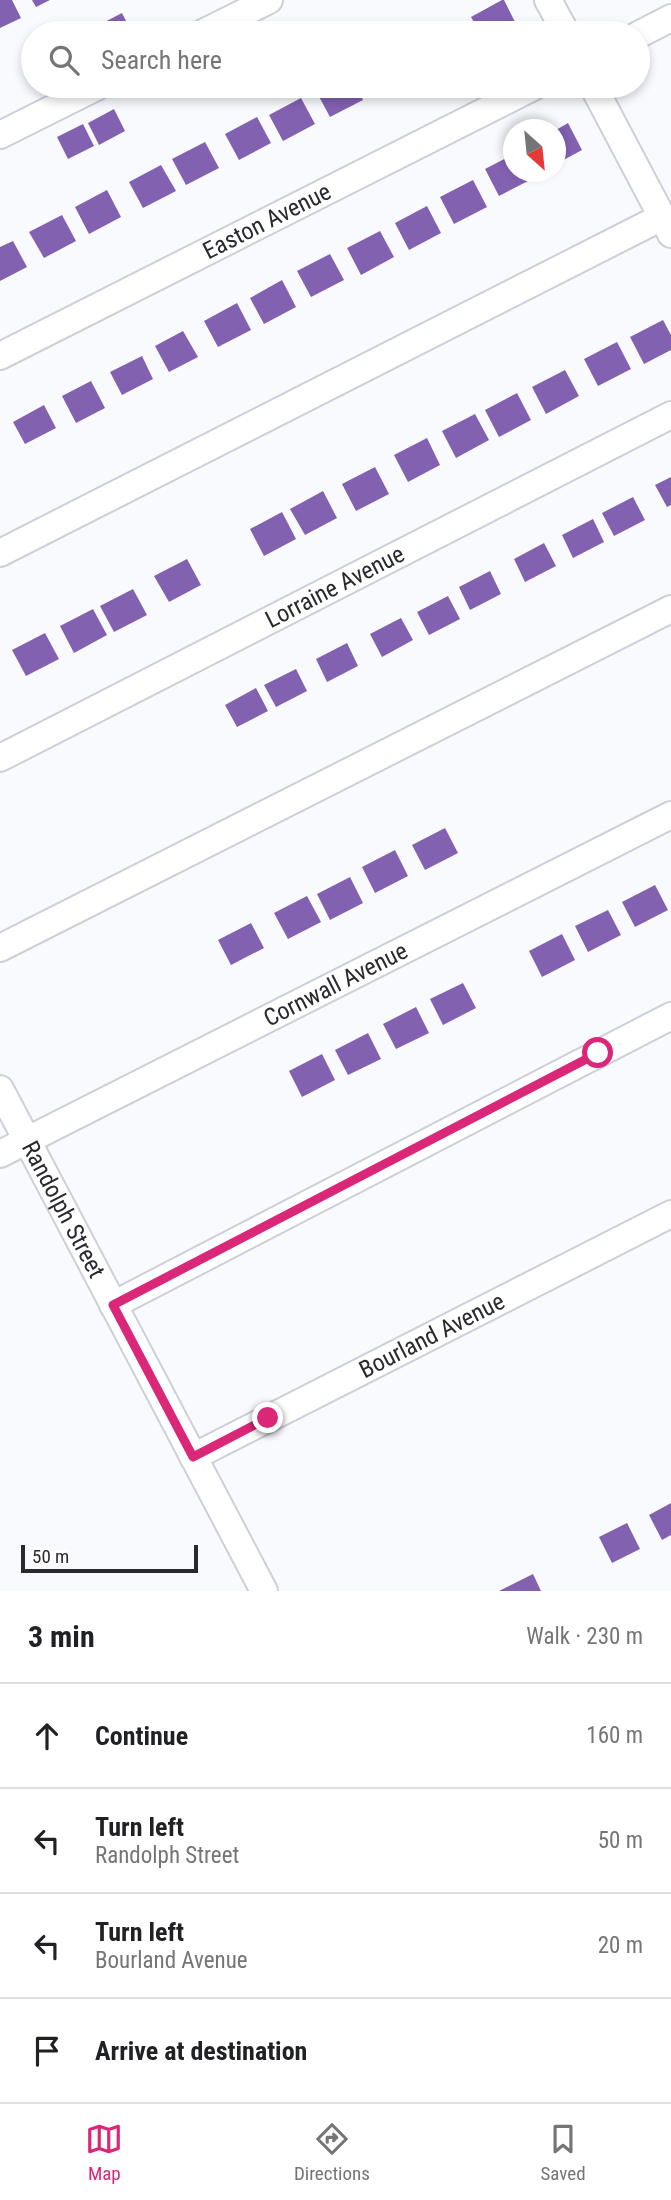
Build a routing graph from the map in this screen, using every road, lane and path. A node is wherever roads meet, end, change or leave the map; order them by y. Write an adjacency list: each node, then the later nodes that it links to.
1 (269, 0): 4 (street)
2 (548, 0): 5 (street)
3 (671, 18): 6 (street)
4 (227, 21)
5 (559, 21)
6 (650, 29)
7 (74, 98): 10 (street)
8 (511, 98): 12 (street, Easton Avenue)
9 (599, 98): 11 (street)
10 (0, 135)
11 (667, 225): 14 (street)
12 (0, 356)
13 (671, 415): 16 (street, Lorraine Avenue)
14 (0, 553)
15 (671, 609): 18 (street)
16 (0, 758)
17 (671, 815): 21 (street, Cornwall Avenue)
18 (0, 948)
19 (671, 1016): 24 (street)
20 (0, 1090): 21 (street, Randolph Street)
21 (27, 1140): 22 (street, Cornwall Avenue); 24 (street, Randolph Street)
22 (0, 1154)
23 (671, 1214): 25 (street, Bourland Avenue)
24 (113, 1305): 25 (street, Randolph Street)
25 (193, 1457): 26 (street, Randolph Street)
26 (264, 1591)

